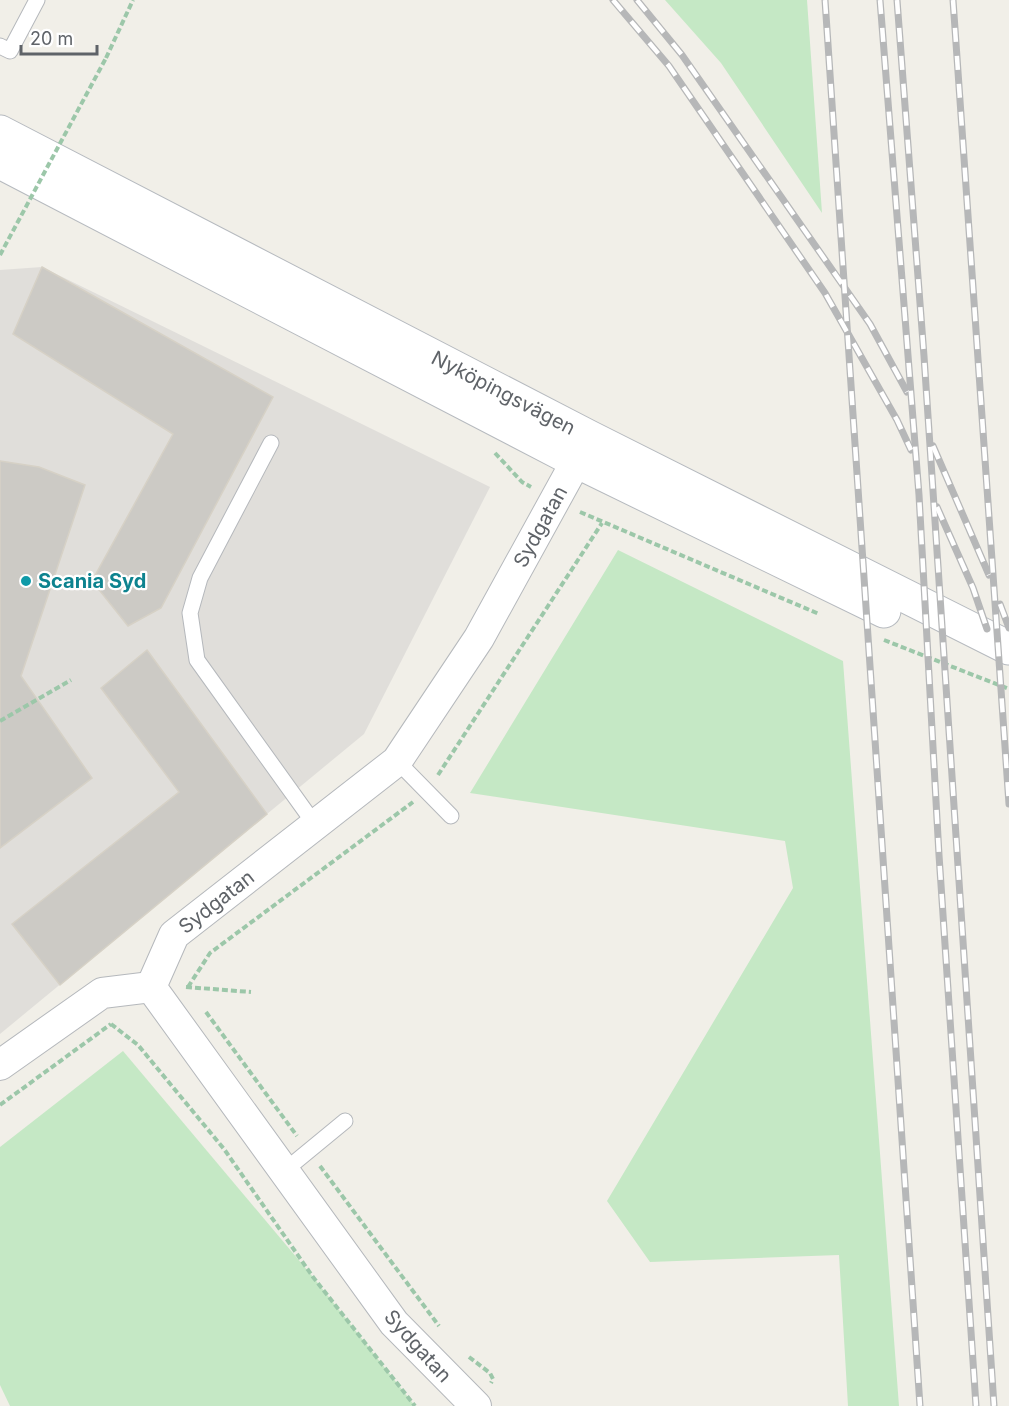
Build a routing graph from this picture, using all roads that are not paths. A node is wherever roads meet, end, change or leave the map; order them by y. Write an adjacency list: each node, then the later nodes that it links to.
1 (36, 0): 2 (lane)
2 (0, 46)
3 (0, 132): 6 (main road, Nyköpingsvägen)
4 (0, 162): 6 (main road, Nyköpingsvägen)
5 (272, 443): 11 (lane)
6 (583, 449): 7 (main road, Nyköpingsvägen); 8 (main road, Nyköpingsvägen); 9 (street, Sydgatan)
7 (1009, 648)
8 (1009, 672)
9 (397, 761): 10 (lane); 11 (street, Sydgatan)
10 (451, 816)
11 (316, 826): 12 (street, Sydgatan)
12 (151, 987): 13 (street); 15 (street, Sydgatan)
13 (0, 1065)
14 (345, 1121): 15 (lane)
15 (283, 1172): 16 (street, Sydgatan)
16 (476, 1406)

